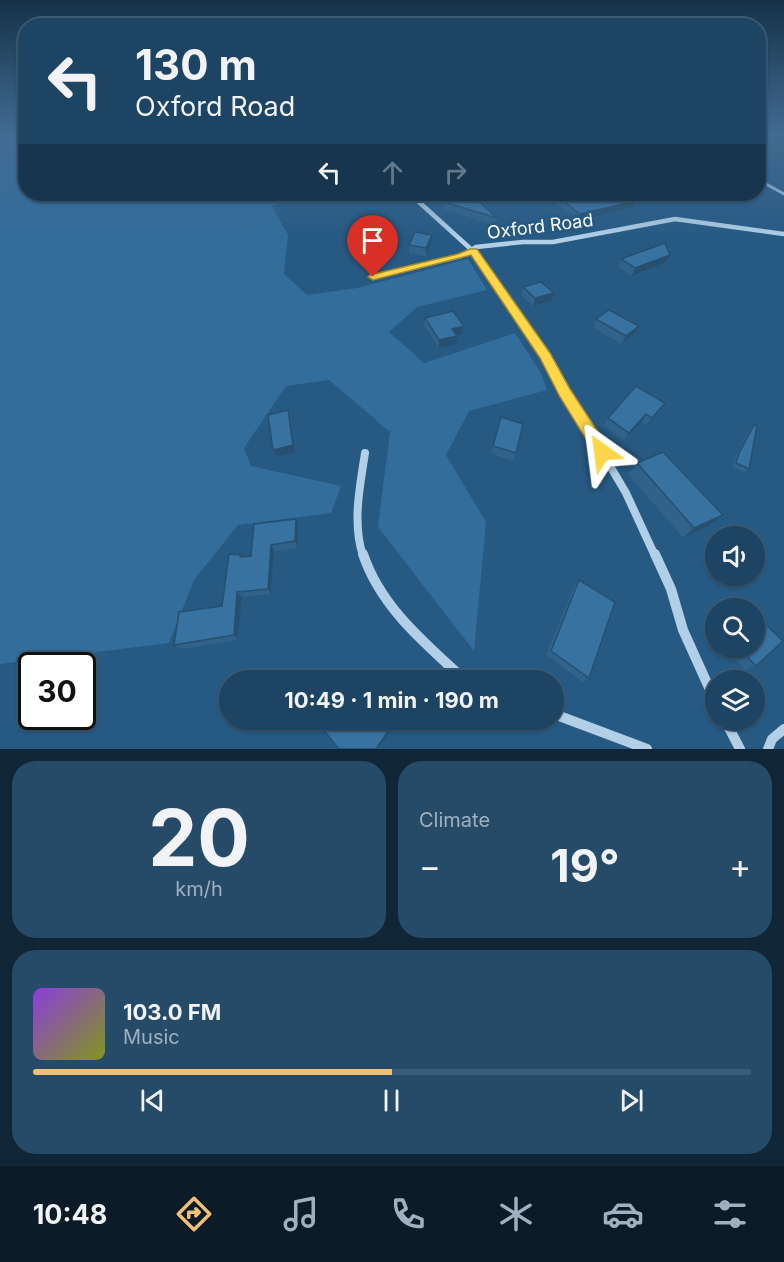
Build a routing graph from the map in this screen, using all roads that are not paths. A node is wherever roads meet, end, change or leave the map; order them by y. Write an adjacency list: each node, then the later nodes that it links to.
1 (766, 184): 2 (street)
2 (784, 194)
3 (418, 201): 5 (street)
4 (784, 234): 5 (street, Oxford Road)
5 (473, 251): 6 (street, Oxford Road); 9 (street)
6 (373, 277)
7 (364, 453): 8 (street)
8 (455, 670)
9 (705, 679)
10 (564, 718): 13 (street)
11 (784, 729): 15 (street)
12 (730, 730): 14 (street)
13 (647, 749)
14 (740, 749)
15 (768, 749)

